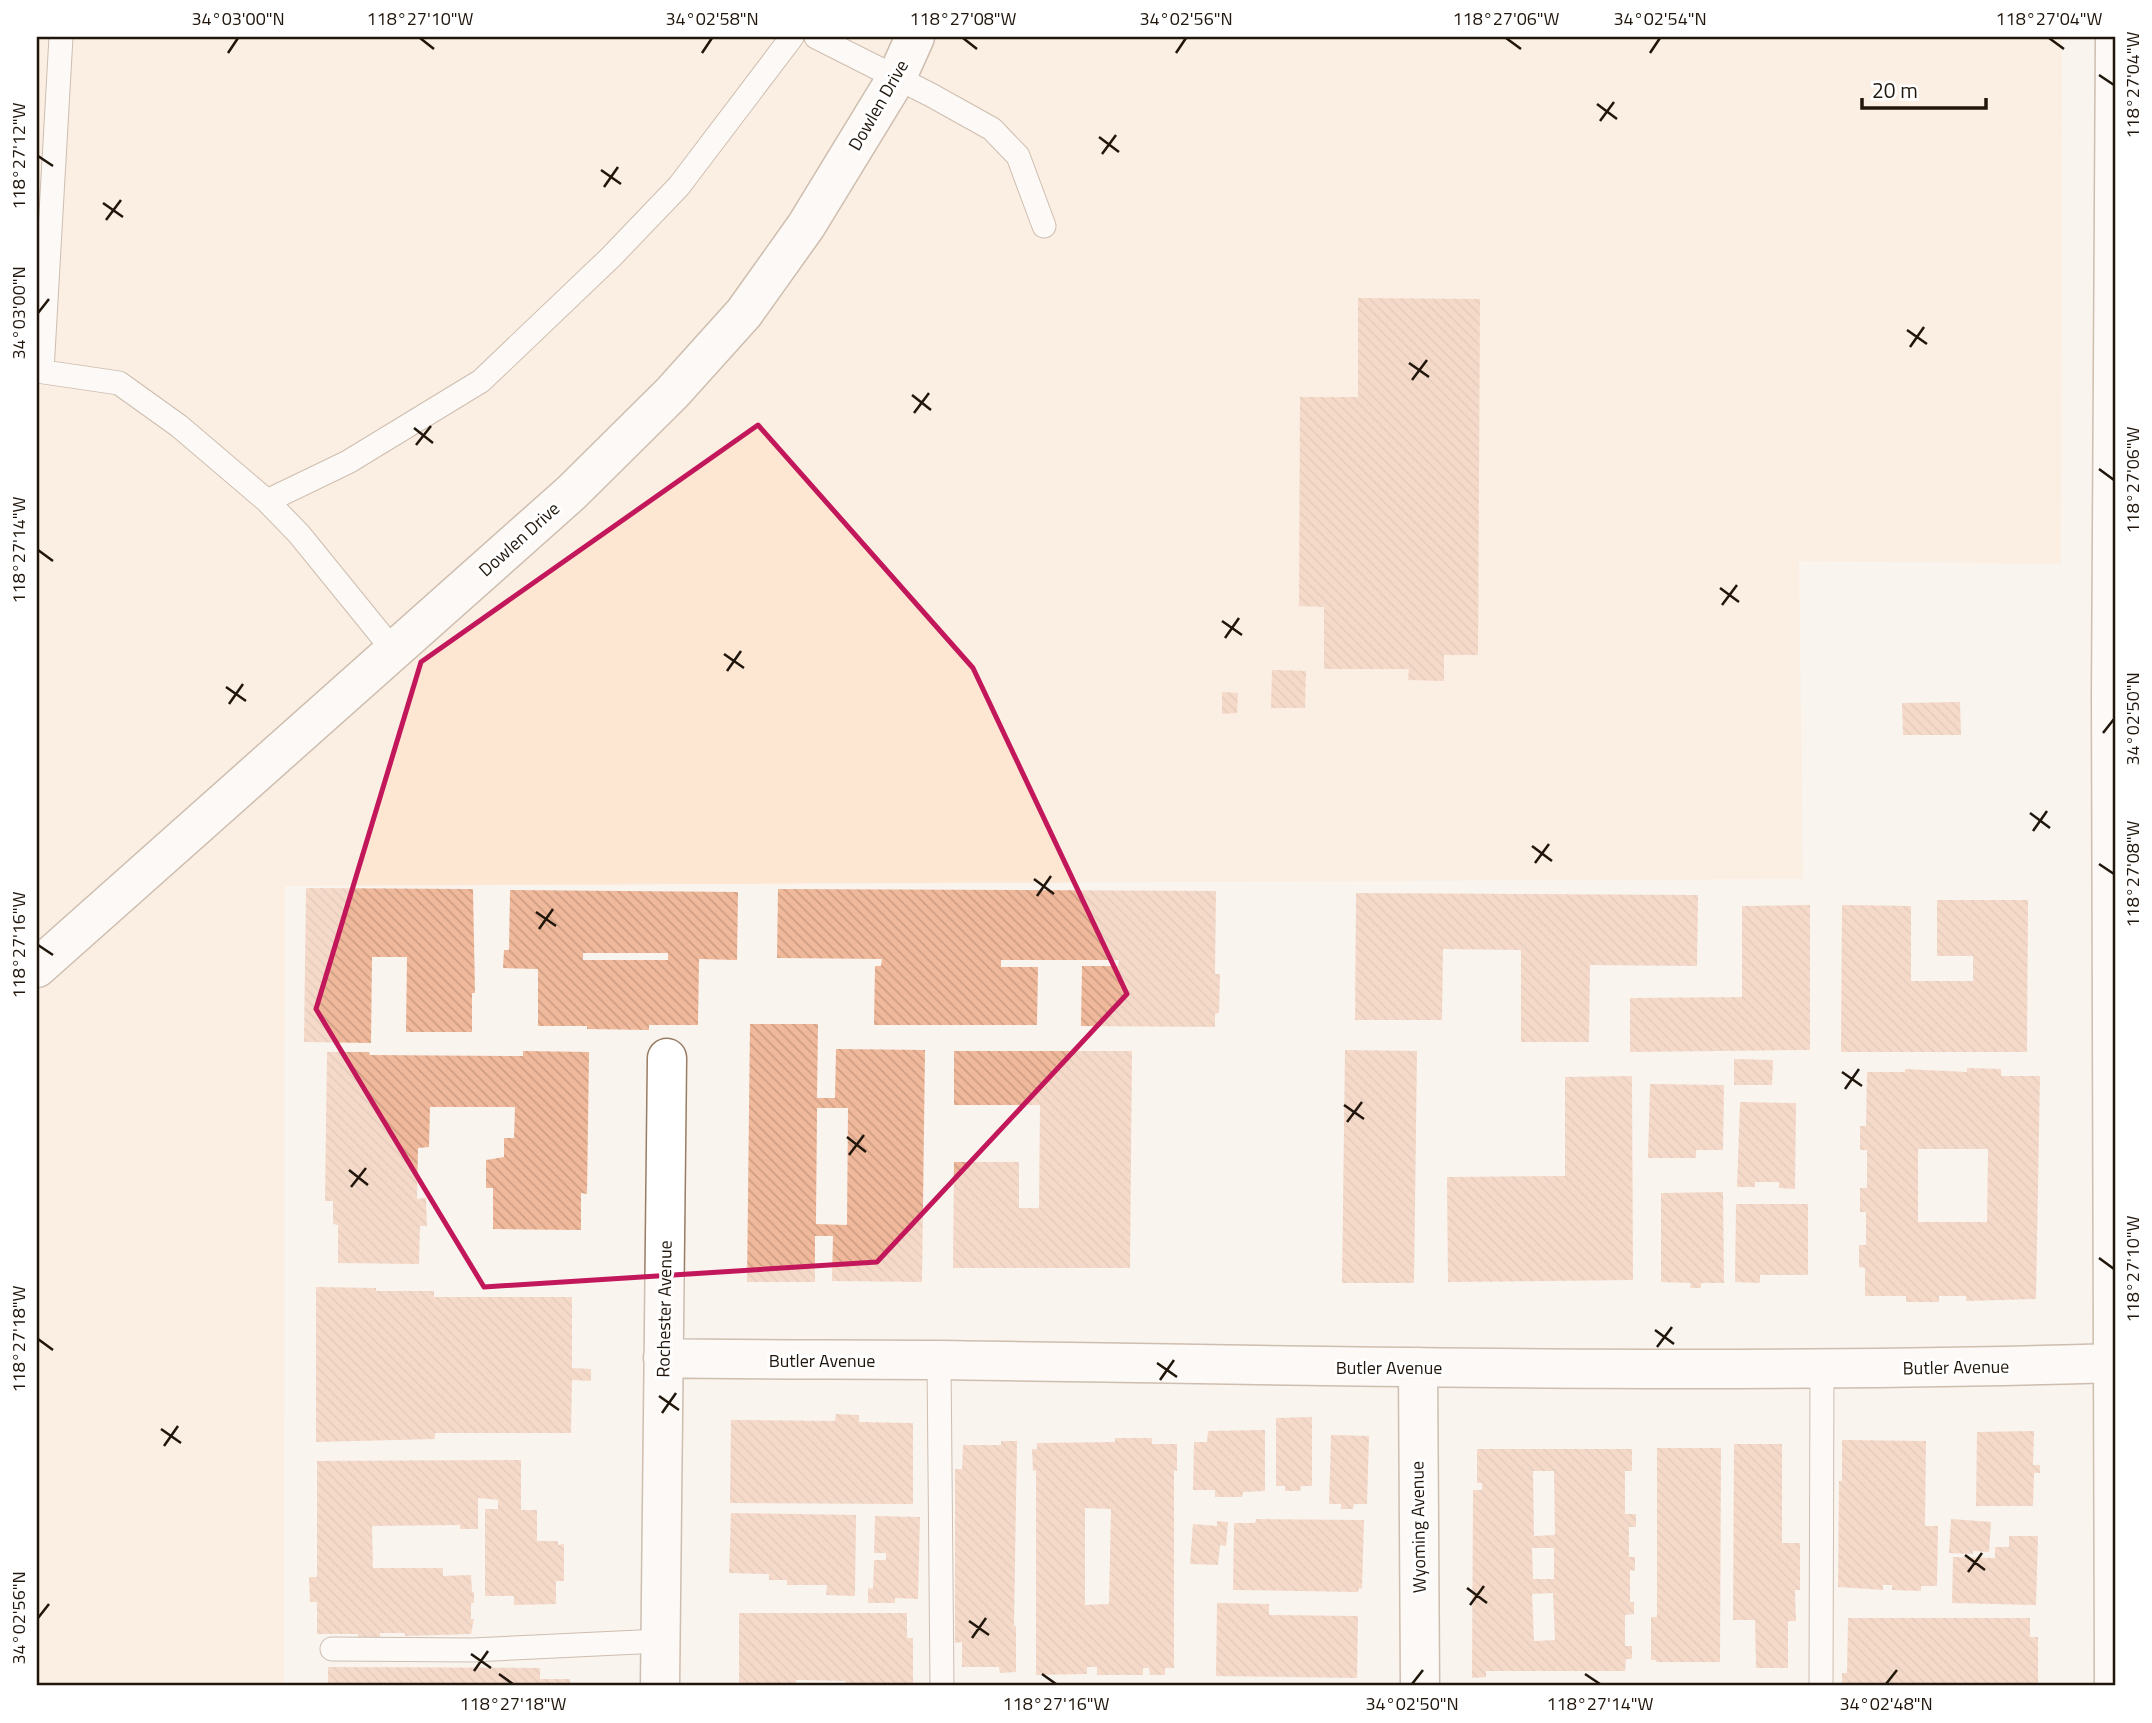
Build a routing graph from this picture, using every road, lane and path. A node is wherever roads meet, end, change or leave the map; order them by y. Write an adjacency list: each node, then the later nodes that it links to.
1 (61, 37): 9 (lane)
2 (792, 37): 10 (lane)
3 (816, 37): 6 (lane)
4 (915, 37): 6 (street, Dowlen Drive)
5 (2115, 38): 8 (street)
6 (897, 77): 7 (lane); 11 (street, Dowlen Drive)
7 (1044, 226)
8 (2114, 348): 12 (street)
9 (40, 371): 10 (lane)
10 (267, 501): 11 (lane)
11 (394, 651): 13 (street, Dowlen Drive)
12 (2113, 696): 17 (street)
13 (37, 968)
14 (667, 1058): 15 (street, Rochester Avenue)
15 (663, 1359): 16 (street, Butler Avenue); 20 (street, Rochester Avenue)
16 (939, 1360): 18 (street, Butler Avenue); 23 (lane)
17 (2114, 1363): 19 (street, Butler Avenue); 26 (street)
18 (1418, 1367): 19 (street, Butler Avenue); 24 (street, Wyoming Avenue)
19 (1822, 1368): 25 (lane)
20 (660, 1641): 21 (lane); 22 (street, Rochester Avenue)
21 (332, 1649)
22 (660, 1686)
23 (942, 1686)
24 (1420, 1686)
25 (1821, 1686)
26 (2113, 1686)

